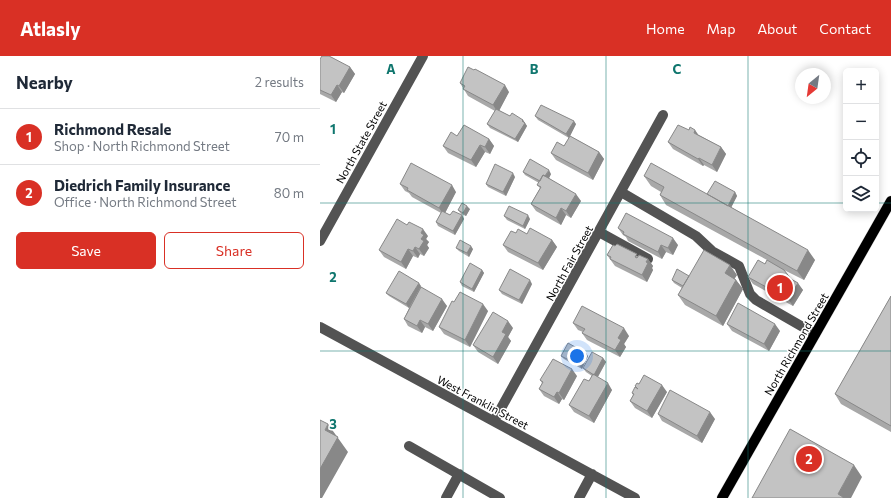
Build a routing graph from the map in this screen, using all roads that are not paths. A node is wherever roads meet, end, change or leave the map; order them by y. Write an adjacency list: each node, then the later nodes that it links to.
1 (423, 56): 6 (street, North State Street)
2 (663, 115): 3 (street, North Fair Street)
3 (621, 192): 5 (street, North Fair Street); 9 (street)
4 (891, 201): 9 (main road, North Richmond Street)
5 (600, 232): 7 (street); 10 (street, North Fair Street)
6 (320, 241)
7 (648, 259)
8 (320, 327): 10 (street, West Franklin Street)
9 (816, 334): 18 (main road, North Richmond Street)
10 (494, 421): 13 (street, West Franklin Street)
11 (409, 446): 12 (street)
12 (459, 474): 14 (street); 15 (street)
13 (592, 474): 16 (street); 17 (street, West Franklin Street)
14 (446, 498)
15 (500, 498)
16 (579, 498)
17 (635, 498)
18 (722, 498)

